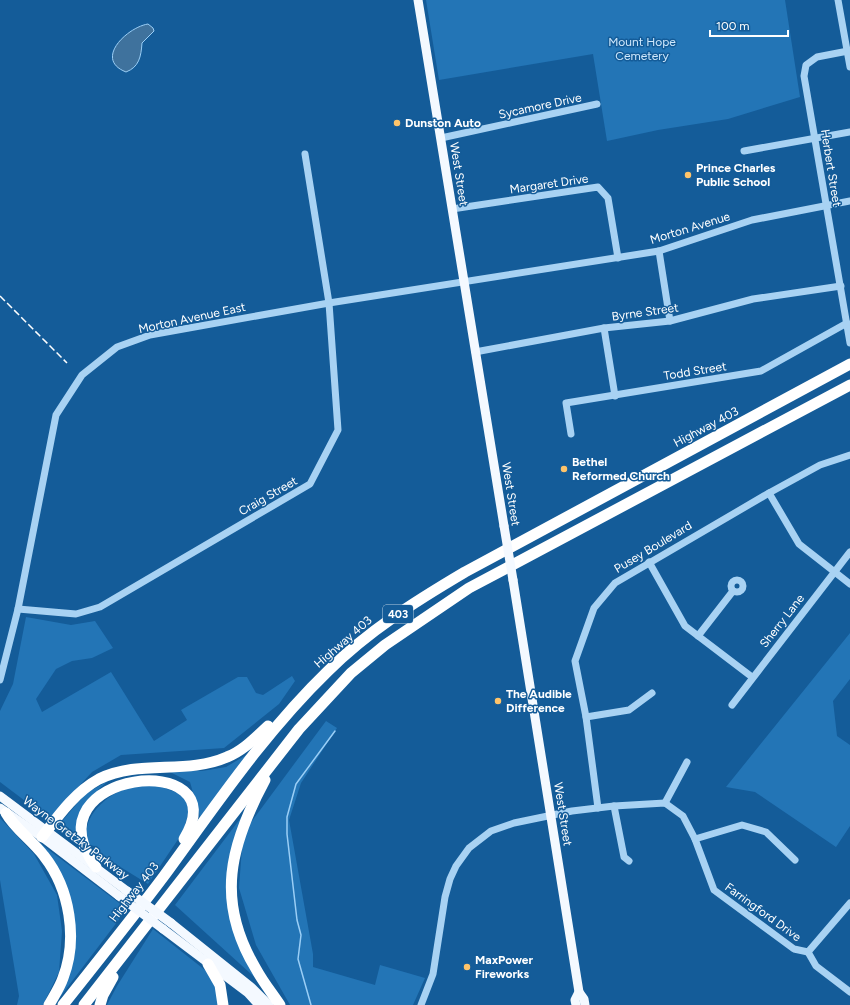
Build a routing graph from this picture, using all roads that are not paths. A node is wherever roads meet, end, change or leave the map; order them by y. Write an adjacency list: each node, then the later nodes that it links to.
1 (418, 0): 7 (main road, West Street)
2 (840, 0): 3 (street)
3 (848, 51): 4 (street); 8 (street, Herbert Street)
4 (850, 67)
5 (597, 104): 7 (street, Sycamore Drive)
6 (850, 132): 8 (street)
7 (441, 138): 13 (main road, West Street)
8 (816, 138): 9 (street); 12 (street, Herbert Street)
9 (744, 150)
10 (305, 154): 18 (street, Craig Street)
11 (850, 201): 12 (street, Morton Avenue)
12 (825, 205): 14 (street, Morton Avenue); 17 (street, Herbert Street)
13 (452, 209): 15 (street, Margaret Drive); 16 (main road, West Street)
14 (659, 251): 15 (street, Morton Avenue); 19 (street)
15 (618, 258): 16 (street, Morton Avenue)
16 (464, 281): 18 (street, Morton Avenue East); 23 (main road, West Street)
17 (841, 286): 19 (street, Byrne Street); 20 (street, Herbert Street)
18 (330, 303): 35 (street, Morton Avenue East); 35 (street, Craig Street)
19 (670, 321): 21 (street, Byrne Street)
20 (847, 323): 22 (street, Herbert Street); 26 (street, Todd Street)
21 (604, 328): 23 (street, Byrne Street); 26 (street)
22 (850, 343)
23 (475, 352): 50 (main road, West Street, bridge)
24 (850, 364): 40 (highway, Highway 403 / 403)
25 (850, 385): 43 (highway, 403)
26 (615, 396): 27 (street, Todd Street)
27 (571, 434)
28 (850, 455): 29 (street, Pusey Boulevard)
29 (769, 493): 31 (street, Pusey Boulevard); 32 (street)
30 (850, 552): 32 (street, Sherry Lane)
31 (648, 562): 36 (street); 42 (street, Pusey Boulevard)
32 (834, 572): 33 (street); 37 (street, Sherry Lane)
33 (850, 584)
34 (733, 591): 36 (street)
35 (18, 609): 38 (street, Morton Avenue East)
36 (698, 636): 37 (street)
37 (752, 677): 41 (street, Sherry Lane)
38 (0, 680)
39 (652, 693): 42 (street)
40 (296, 703): 51 (highway); 56 (highway, Highway 403 / 403)
41 (732, 705)
42 (586, 717): 48 (street, Pusey Boulevard)
43 (298, 729): 59 (highway, 403); 71 (highway)
44 (687, 762): 46 (street)
45 (0, 796): 51 (main road, Wayne Gretzky Parkway)
46 (665, 803): 47 (street); 52 (street, Farringford Drive)
47 (614, 806): 48 (street); 54 (street)
48 (598, 808): 50 (street)
49 (3, 810): 51 (main road, Wayne Gretzky Parkway); 64 (highway)
50 (551, 816): 62 (main road, West Street); 72 (street)
51 (44, 834): 55 (main road, Wayne Gretzky Parkway); 57 (main road, Wayne Gretzky Parkway)
52 (695, 839): 53 (street); 60 (street, Farringford Drive)
53 (795, 860)
54 (628, 861)
55 (96, 867): 56 (highway); 57 (main road, Wayne Gretzky Parkway)
56 (162, 878): 65 (highway, Highway 403 / 403)
57 (123, 894): 61 (main road, Wayne Gretzky Parkway, bridge); 70 (main road, Wayne Gretzky Parkway, bridge)
58 (850, 903): 60 (street, Farringford Drive)
59 (144, 926): 66 (highway, 403); 67 (highway)
60 (808, 952): 63 (street)
61 (208, 964): 68 (highway); 69 (main road, Wayne Gretzky Parkway)
62 (579, 992): 73 (main road, West Street); 74 (main road, West Street)
63 (850, 992)
64 (49, 1005)
65 (63, 1005)
66 (84, 1005)
67 (100, 1005)
68 (223, 1005)
69 (259, 1005)
70 (269, 1005)
71 (280, 1005)
72 (421, 1005)
73 (576, 1005)
74 (586, 1005)

